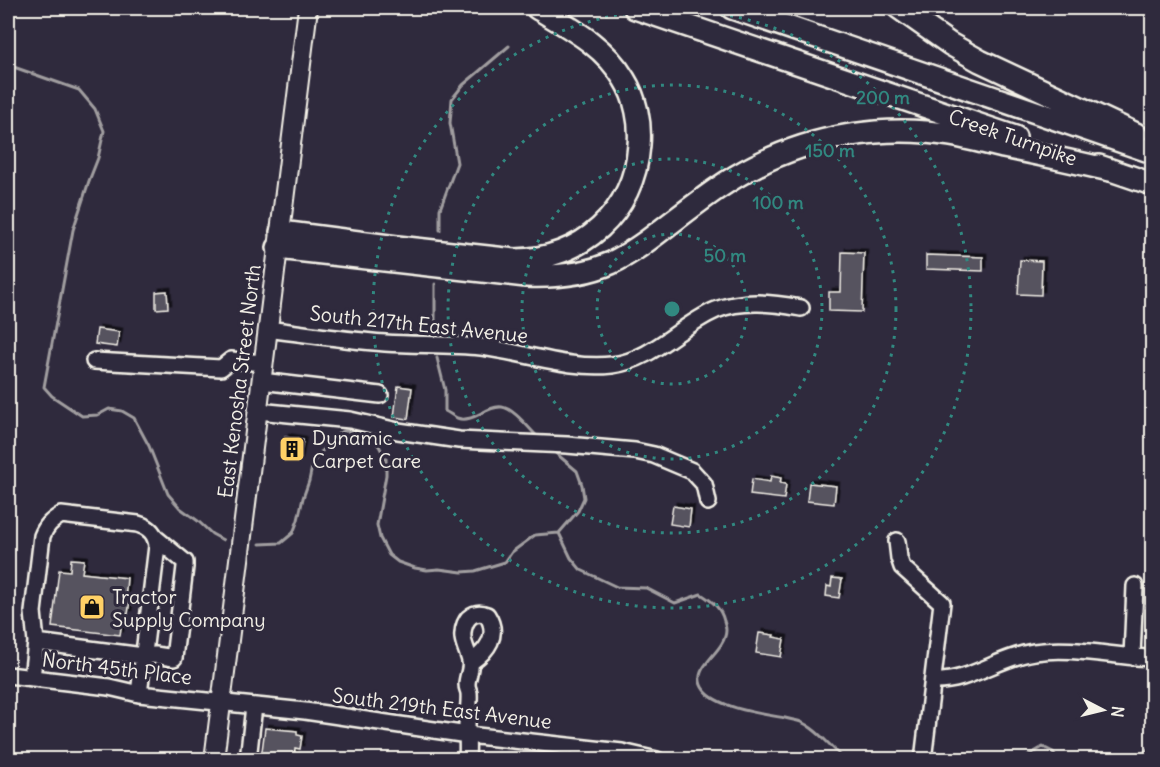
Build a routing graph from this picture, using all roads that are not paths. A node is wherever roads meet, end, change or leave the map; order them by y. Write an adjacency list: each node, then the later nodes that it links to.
1 (308, 8): 10 (main road, East Kenosha Street North)
2 (537, 8): 10 (highway)
3 (635, 8): 8 (highway, Creek Turnpike)
4 (732, 8): 7 (highway, Creek Turnpike)
5 (899, 8): 6 (highway)
6 (1152, 142)
7 (1152, 152)
8 (1110, 170): 9 (highway, Creek Turnpike); 10 (highway)
9 (1152, 184)
10 (279, 240): 12 (main road, East Kenosha Street North)
11 (801, 308): 12 (street, South 217th East Avenue)
12 (267, 329): 14 (main road, East Kenosha Street North)
13 (94, 361): 14 (street)
14 (262, 372): 15 (street); 16 (main road, East Kenosha Street North)
15 (380, 395)
16 (258, 411): 17 (street); 30 (main road, East Kenosha Street North)
17 (708, 502)
18 (157, 539): 21 (street); 22 (street); 22 (street)
19 (897, 541): 28 (street)
20 (1135, 586): 23 (street)
21 (36, 642): 22 (street); 27 (street)
22 (144, 656): 29 (street)
23 (1132, 657): 24 (street); 28 (street)
24 (1152, 658)
25 (471, 662): 32 (street)
26 (8, 675): 27 (street, North 45th Place)
27 (32, 678): 29 (street, North 45th Place)
28 (933, 681): 37 (street)
29 (139, 694): 30 (street, North 45th Place)
30 (221, 702): 31 (street, South 219th East Avenue); 33 (main road, East Kenosha Street North)
31 (254, 706): 32 (street, South 219th East Avenue); 34 (street)
32 (468, 735): 35 (street); 36 (street, South 219th East Avenue)
33 (214, 759)
34 (248, 759)
35 (467, 759)
36 (657, 759)
37 (923, 759)

